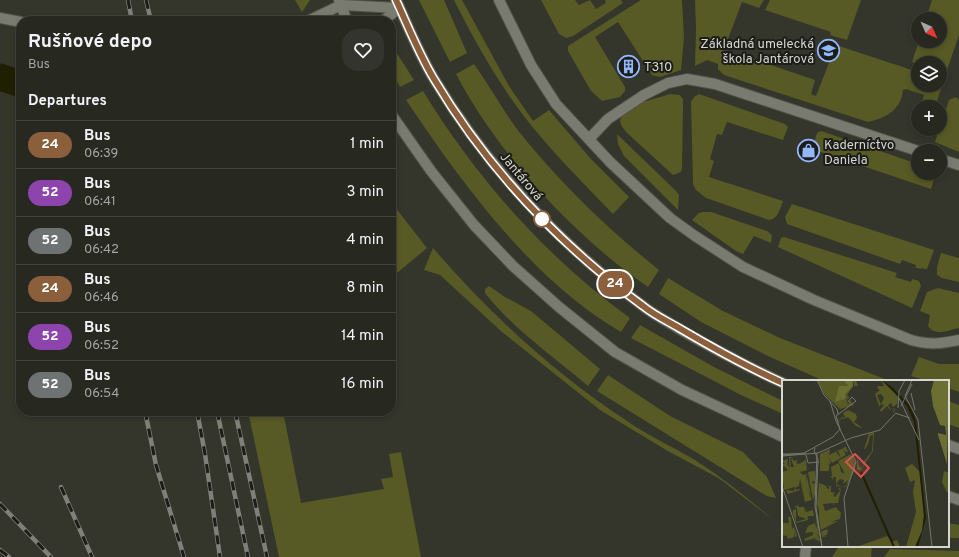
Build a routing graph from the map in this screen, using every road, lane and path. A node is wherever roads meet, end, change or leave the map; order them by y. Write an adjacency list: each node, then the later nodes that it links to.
1 (499, 0): 10 (street)
2 (340, 2): 3 (street); 4 (street); 5 (street)
3 (398, 4): 6 (street); 15 (street, Jantárová)
4 (316, 16)
5 (345, 16)
6 (387, 16)
7 (0, 18): 8 (street)
8 (16, 21)
9 (396, 121): 16 (street)
10 (589, 139): 11 (street); 14 (street)
11 (911, 149)
12 (947, 161): 13 (street)
13 (959, 165)
14 (959, 340)
15 (782, 383)
16 (782, 437)
17 (949, 445): 18 (street)
18 (959, 449)
19 (949, 496): 20 (street)
20 (959, 500)
21 (806, 547): 22 (street)
22 (805, 557)

